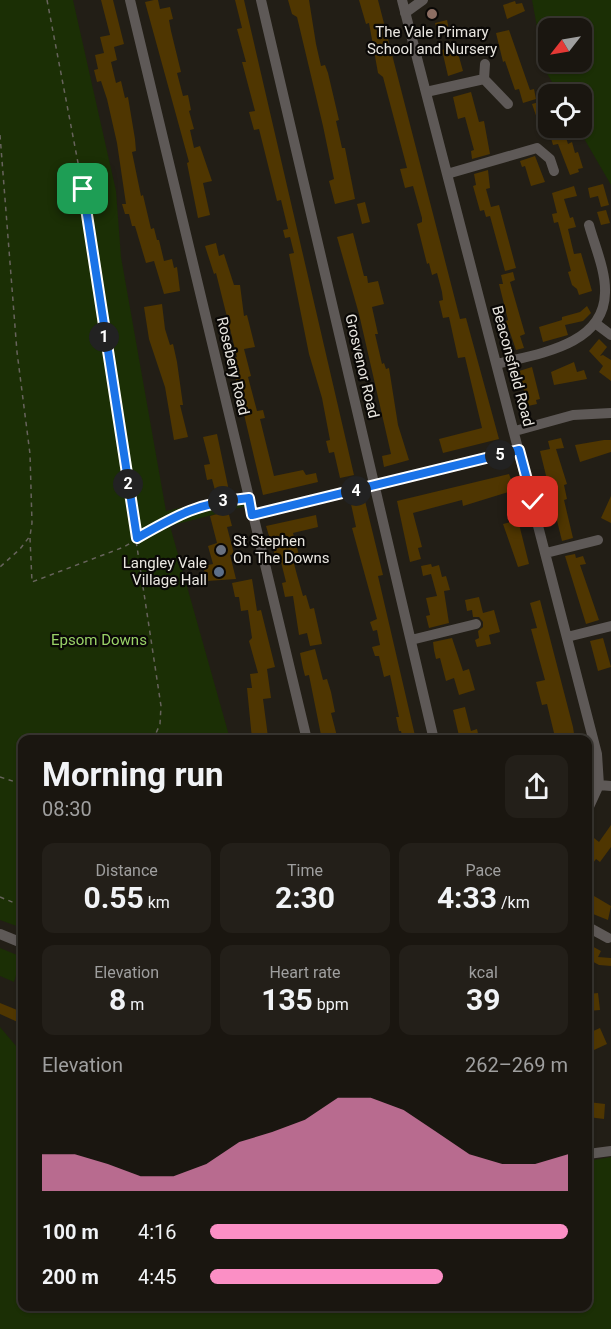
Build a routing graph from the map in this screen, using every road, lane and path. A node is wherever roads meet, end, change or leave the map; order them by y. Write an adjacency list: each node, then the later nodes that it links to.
1 (47, 0): 25 (path)
2 (130, 0): 22 (street, Rosebery Road)
3 (261, 0): 21 (street, Grosvenor Road)
4 (402, 0): 6 (street, Beaconsfield Road)
5 (423, 0): 6 (street)
6 (405, 13): 9 (street, Beaconsfield Road)
7 (485, 64): 8 (street)
8 (484, 79): 9 (street); 10 (street)
9 (426, 92): 13 (street, Beaconsfield Road)
10 (508, 104)
11 (0, 135): 24 (path)
12 (554, 171): 13 (street)
13 (447, 174): 17 (street, Beaconsfield Road)
14 (589, 225): 15 (street)
15 (595, 323): 16 (street); 17 (street)
16 (611, 334)
17 (497, 364): 19 (street, Beaconsfield Road)
18 (611, 413): 19 (street)
19 (514, 431): 20 (street, Beaconsfield Road)
20 (519, 450): 21 (street); 27 (street, Beaconsfield Road)
21 (375, 486): 23 (street); 32 (street, Grosvenor Road)
22 (249, 498): 23 (street, Rosebery Road); 25 (path)
23 (252, 515): 34 (street, Rosebery Road)
24 (30, 536): 25 (path); 28 (path)
25 (137, 538): 33 (path)
26 (598, 540): 27 (street)
27 (546, 554): 31 (street, Beaconsfield Road)
28 (0, 567)
29 (476, 624): 32 (street)
30 (611, 626): 31 (street)
31 (567, 637): 38 (street, Beaconsfield Road)
32 (411, 640): 35 (street, Grosvenor Road)
33 (155, 735)
34 (306, 735)
35 (433, 735)
36 (0, 777): 37 (path)
37 (18, 783)
38 (599, 785): 39 (street); 40 (street, Beaconsfield Road)
39 (611, 786)
40 (592, 800)
41 (0, 897): 42 (path)
42 (18, 904)
43 (592, 929): 45 (street)
44 (0, 934): 46 (street)
45 (608, 938)
46 (18, 941)
47 (611, 1151): 48 (street)
48 (592, 1153)

